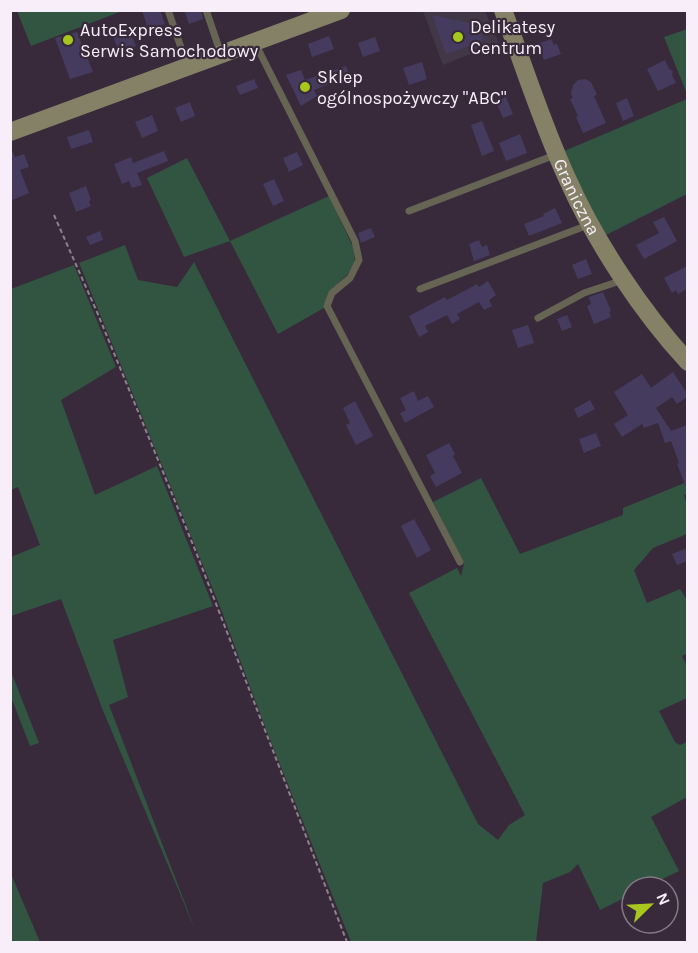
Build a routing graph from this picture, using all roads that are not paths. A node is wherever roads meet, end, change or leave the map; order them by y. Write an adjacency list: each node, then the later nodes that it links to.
1 (168, 10): 7 (lane)
2 (206, 10): 6 (lane)
3 (341, 10): 5 (street)
4 (503, 10): 9 (street, Graniczna)
5 (255, 43): 6 (street); 16 (lane)
6 (221, 55): 7 (street)
7 (188, 67): 8 (street)
8 (10, 132)
9 (557, 155): 10 (lane); 11 (street, Graniczna)
10 (409, 211)
11 (590, 225): 12 (street, Graniczna); 13 (lane)
12 (625, 279): 14 (lane); 15 (street, Graniczna)
13 (420, 289)
14 (538, 318)
15 (687, 362)
16 (460, 562)

